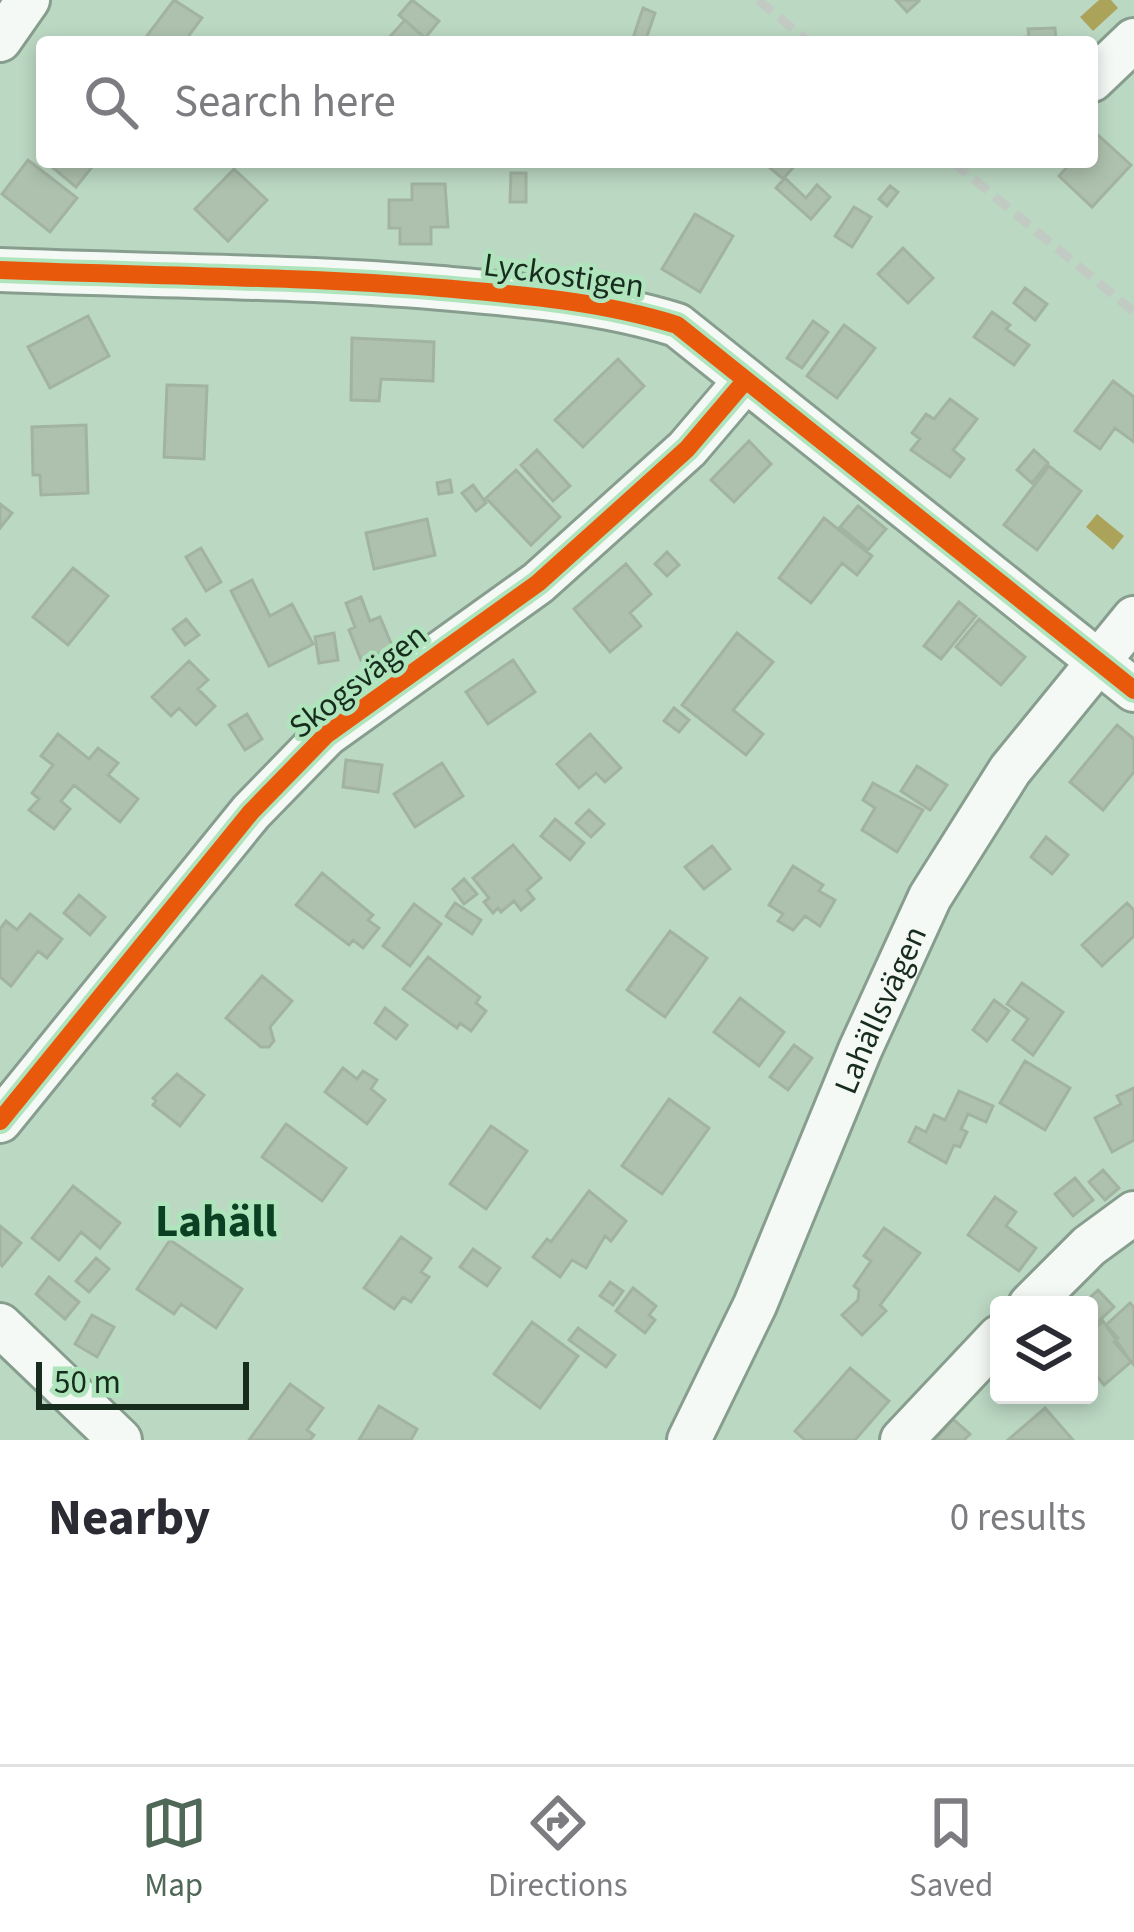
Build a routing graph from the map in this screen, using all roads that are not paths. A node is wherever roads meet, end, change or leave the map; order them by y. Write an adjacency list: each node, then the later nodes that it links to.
1 (28, 0): 2 (street)
2 (0, 40)
3 (1134, 40): 4 (street)
4 (1098, 74)
5 (0, 270): 6 (street, Lyckostigen)
6 (745, 381): 8 (street, Lyckostigen); 10 (street, Skogsvägen)
7 (1134, 618): 8 (street, Lahällsvägen)
8 (1096, 662): 9 (street, Lyckostigen); 16 (street, Lahällsvägen)
9 (1134, 691)
10 (0, 1120)
11 (1134, 1213): 12 (street)
12 (1039, 1296)
13 (0, 1324): 15 (street)
14 (990, 1347): 17 (street)
15 (120, 1440)
16 (689, 1440)
17 (902, 1440)

